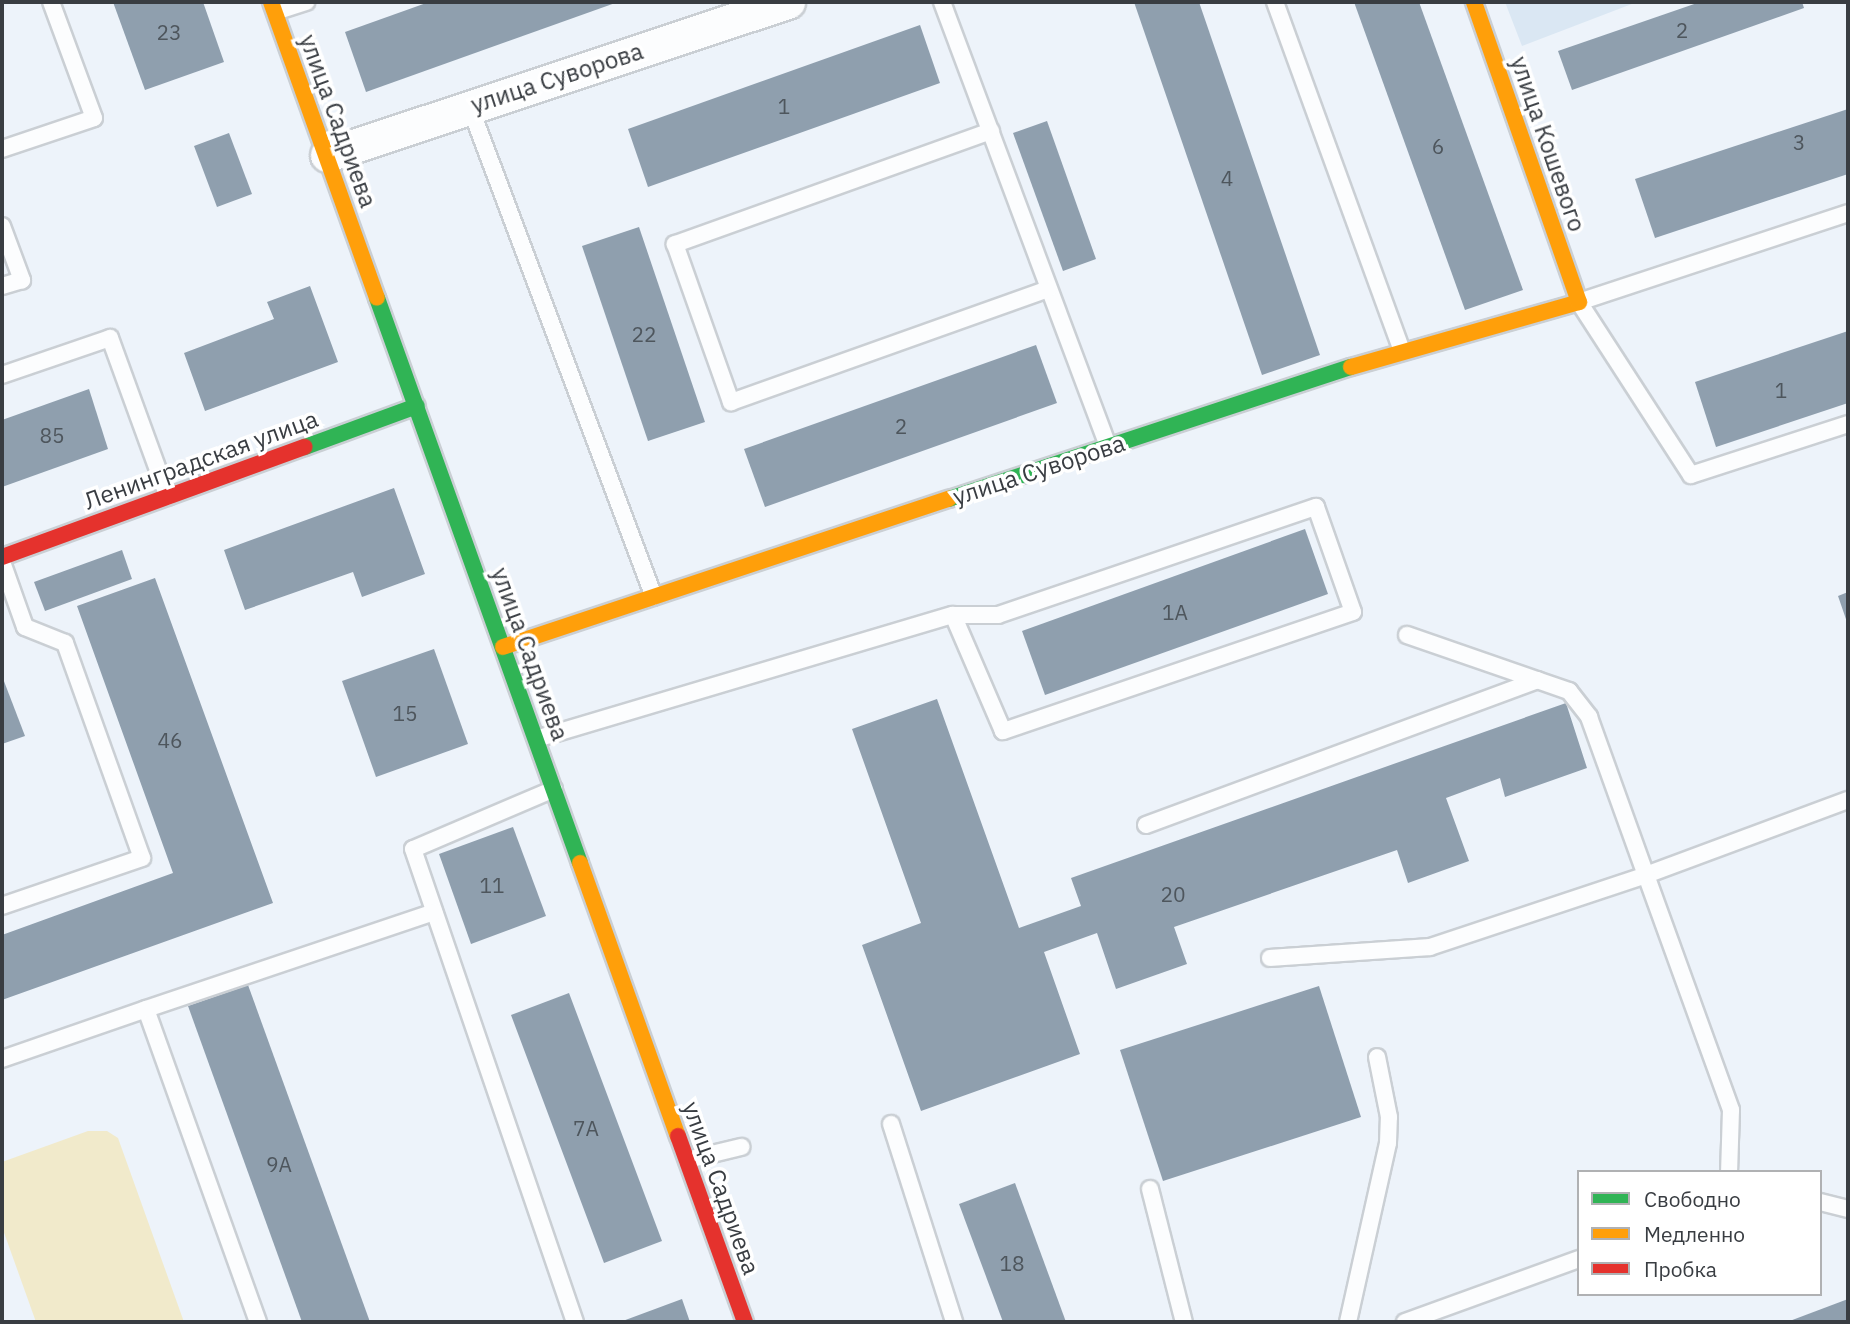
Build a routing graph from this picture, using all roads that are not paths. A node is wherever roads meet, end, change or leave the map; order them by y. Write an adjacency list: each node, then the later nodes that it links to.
1 (51, 2): 10 (lane)
2 (306, 2): 7 (lane)
3 (788, 2): 8 (street, улица Суворова)
4 (942, 2): 9 (lane)
5 (1275, 2): 17 (lane)
6 (1474, 2): 16 (street, улица Кошевого)
7 (273, 7): 11 (street, улица Садриева)
8 (470, 107): 11 (street, улица Суворова); 24 (lane)
9 (991, 131): 15 (lane); 15 (lane)
10 (2, 149)
11 (327, 155): 19 (street, улица Садриева)
12 (1848, 214): 16 (lane)
13 (2, 226): 14 (lane)
14 (2, 286)
15 (1049, 289): 21 (lane)
16 (1579, 302): 17 (street, улица Суворова); 20 (lane)
17 (1402, 351): 21 (street, улица Суворова)
18 (2, 375): 22 (lane)
19 (417, 406): 22 (street, Ленинградская улица); 27 (street, улица Садриева)
20 (1848, 424)
21 (1108, 447): 24 (street, улица Суворова)
22 (168, 497): 23 (street, Ленинградская улица)
23 (2, 560): 34 (lane)
24 (654, 597): 27 (street, улица Суворова)
25 (953, 615): 25 (lane); 29 (lane)
26 (1407, 635): 28 (lane)
27 (503, 647): 29 (street, улица Садриева)
28 (1537, 680): 32 (lane); 33 (lane)
29 (536, 739): 30 (street, улица Садриева)
30 (554, 789): 35 (lane); 42 (street, улица Садриева)
31 (1848, 800): 33 (lane)
32 (1146, 825)
33 (1646, 875): 36 (lane); 43 (lane)
34 (2, 906)
35 (434, 912): 37 (lane); 49 (lane)
36 (1270, 958)
37 (146, 1009): 39 (lane); 48 (lane)
38 (1377, 1056): 53 (lane)
39 (2, 1059)
40 (891, 1124): 51 (lane)
41 (741, 1146): 42 (lane)
42 (687, 1160): 50 (street, улица Садриева)
43 (1729, 1170)
44 (1150, 1189): 52 (lane)
45 (1822, 1202): 46 (lane)
46 (1848, 1209)
47 (1577, 1260): 54 (lane)
48 (258, 1322)
49 (575, 1322)
50 (745, 1322)
51 (954, 1322)
52 (1184, 1322)
53 (1348, 1322)
54 (1405, 1322)

